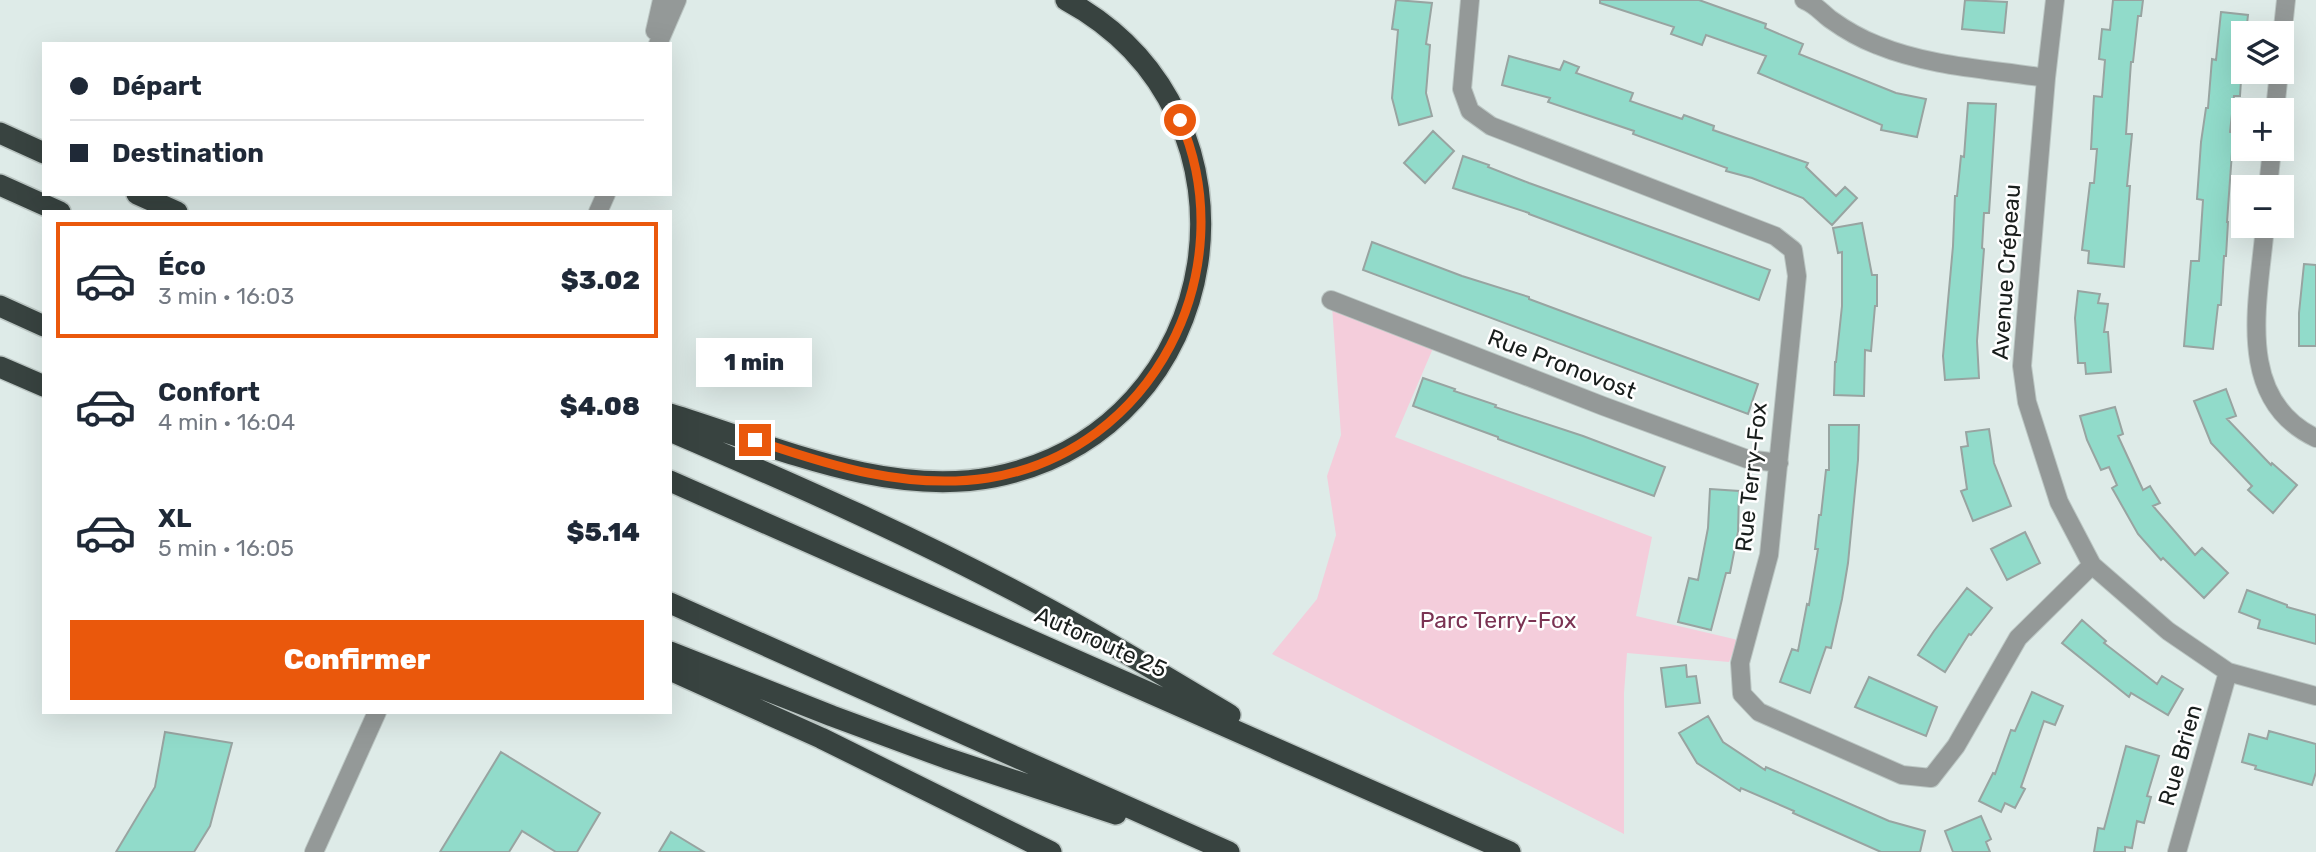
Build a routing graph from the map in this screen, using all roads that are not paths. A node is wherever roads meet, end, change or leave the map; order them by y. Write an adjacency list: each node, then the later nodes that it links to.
1 (662, 0): 9 (street)
2 (677, 0): 10 (street)
3 (1066, 0): 24 (highway)
4 (1471, 0): 27 (street, Rue Terry-Fox)
5 (2055, 0): 11 (street, Avenue Crépeau)
6 (2286, 0): 8 (street)
7 (1810, 1): 11 (street)
8 (2284, 21)
9 (653, 42)
10 (659, 42)
11 (2046, 78): 29 (street, Avenue Crépeau)
12 (0, 133): 13 (highway)
13 (42, 152)
14 (0, 185): 16 (highway)
15 (141, 196): 17 (highway)
16 (56, 210)
17 (173, 210)
18 (2264, 238): 26 (street)
19 (1331, 300): 27 (street, Rue Pronovost)
20 (0, 306): 21 (highway)
21 (42, 325)
22 (0, 366): 23 (highway)
23 (42, 385)
24 (672, 415)
25 (672, 432): 36 (highway)
26 (2316, 438)
27 (1779, 463): 29 (street, Rue Terry-Fox)
28 (672, 482): 36 (highway, Autoroute 25)
29 (2092, 565): 33 (street, Avenue Crépeau)
30 (672, 604): 37 (highway)
31 (672, 653): 37 (highway)
32 (672, 671): 39 (highway)
33 (2228, 672): 34 (street, Avenue Crépeau); 41 (street, Rue Brien)
34 (2316, 696)
35 (376, 714): 38 (street)
36 (1313, 764): 40 (highway, Autoroute 25)
37 (1227, 851)
38 (314, 852)
39 (1051, 852)
40 (1510, 852)
41 (2177, 852)

